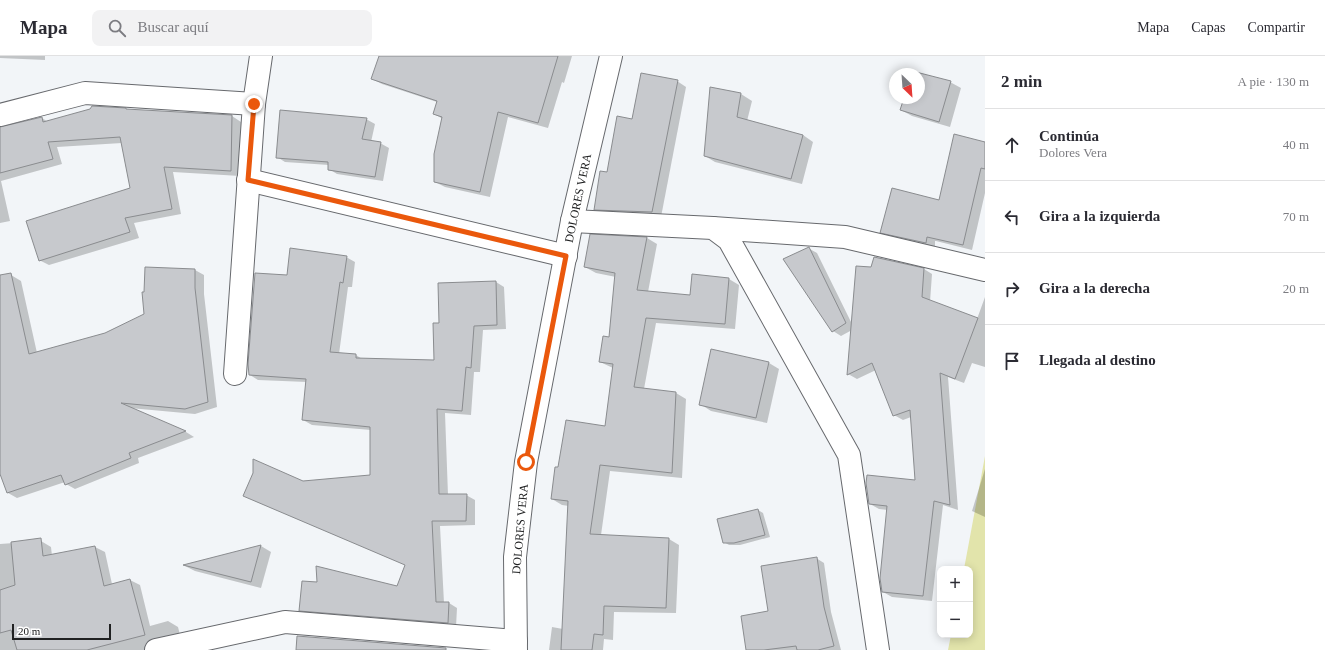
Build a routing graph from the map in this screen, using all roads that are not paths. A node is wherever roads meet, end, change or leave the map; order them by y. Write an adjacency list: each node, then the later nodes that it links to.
1 (261, 56): 3 (street)
2 (610, 56): 6 (street, DOLORES VERA)
3 (254, 104): 4 (street); 5 (street)
4 (0, 114)
5 (248, 180): 8 (street); 10 (street)
6 (572, 220): 7 (street); 8 (street, DOLORES VERA)
7 (713, 228): 9 (street); 13 (street)
8 (566, 256): 11 (street, DOLORES VERA)
9 (985, 270)
10 (235, 374)
11 (516, 645): 12 (street)
12 (156, 650)
13 (878, 650)

